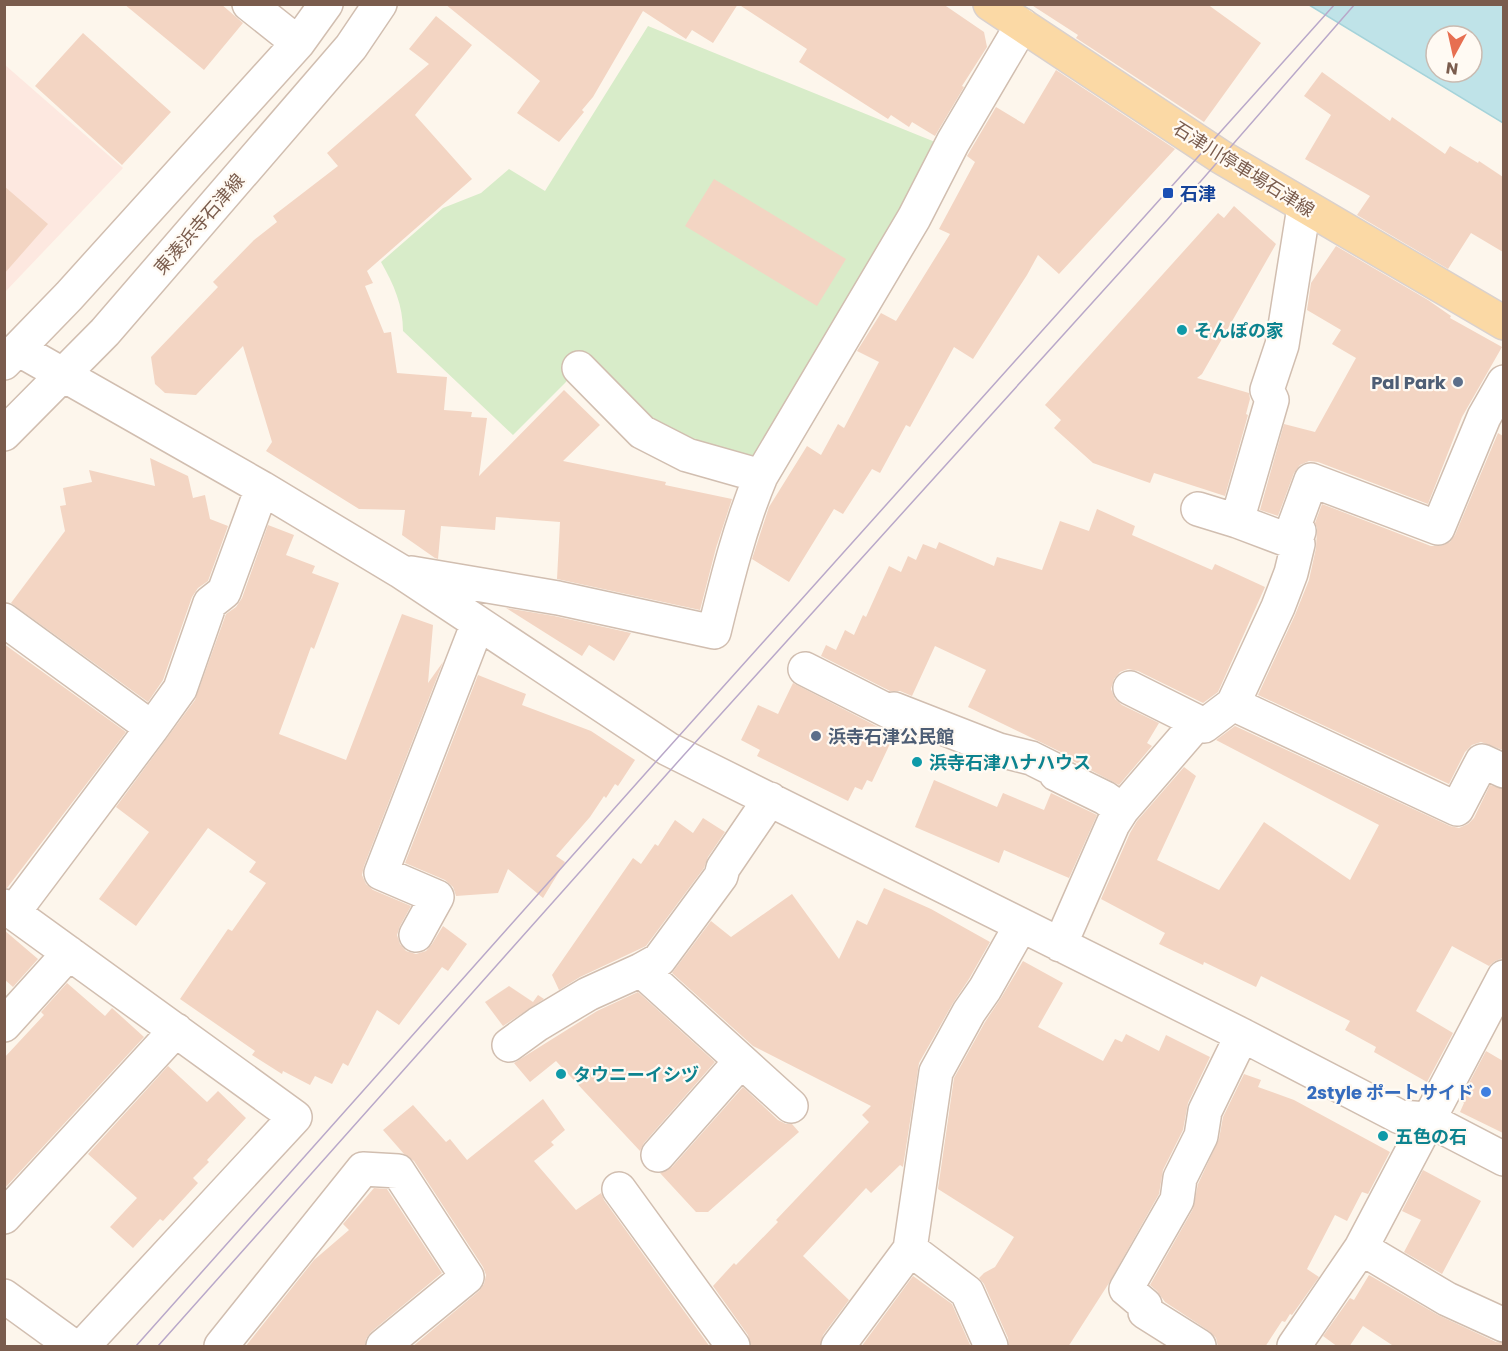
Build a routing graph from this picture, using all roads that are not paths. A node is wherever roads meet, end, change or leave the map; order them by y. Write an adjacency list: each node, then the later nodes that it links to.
1 (249, 4): 6 (street)
2 (326, 4): 6 (street)
3 (380, 4): 11 (street, 東湊浜寺石津線)
4 (990, 4): 5 (main road, 石津川停車場石津線)
5 (1022, 25): 7 (main road, 石津川停車場石津線); 15 (street)
6 (298, 43): 9 (street)
7 (1304, 207): 8 (main road, 石津川停車場石津線); 18 (street)
8 (1503, 323)
9 (11, 356): 11 (street)
10 (579, 368): 15 (street)
11 (64, 375): 13 (street, 東湊浜寺石津線); 16 (street)
12 (1503, 382): 19 (street)
13 (17, 406): 14 (street, 東湊浜寺石津線)
14 (4, 434)
15 (761, 476): 20 (street)
16 (262, 488): 20 (street); 27 (street)
17 (1198, 509): 18 (street)
18 (1237, 521): 19 (street)
19 (1294, 543): 25 (street)
20 (400, 571): 22 (street)
21 (4, 620): 27 (street)
22 (478, 623): 29 (street); 33 (street)
23 (805, 669): 30 (street)
24 (1130, 688): 26 (street)
25 (1233, 704): 26 (street); 28 (street)
26 (1198, 722): 30 (street)
27 (152, 728): 31 (street)
28 (1503, 771)
29 (770, 799): 32 (street); 36 (street)
30 (1122, 810): 34 (street)
31 (9, 910): 35 (street)
32 (1021, 925): 34 (street); 50 (street)
33 (416, 935)
34 (1060, 945): 40 (street)
35 (69, 953): 38 (street); 39 (street)
36 (641, 970): 41 (street); 42 (street)
37 (1503, 977): 44 (street)
38 (4, 1025)
39 (176, 1030): 48 (street); 54 (street)
40 (1242, 1035): 44 (street); 60 (street)
41 (509, 1045)
42 (740, 1062): 43 (street); 45 (street)
43 (791, 1106)
44 (1427, 1119): 46 (street); 49 (street)
45 (658, 1155)
46 (1503, 1159)
47 (619, 1189): 57 (street)
48 (4, 1217)
49 (1361, 1248): 52 (street); 61 (street)
50 (910, 1249): 58 (street); 59 (street)
51 (4, 1296): 53 (street)
52 (1503, 1325)
53 (73, 1347)
54 (83, 1347)
55 (221, 1347): 56 (street)
56 (383, 1347)
57 (733, 1347)
58 (838, 1347)
59 (992, 1347)
60 (1199, 1347)
61 (1294, 1347)

